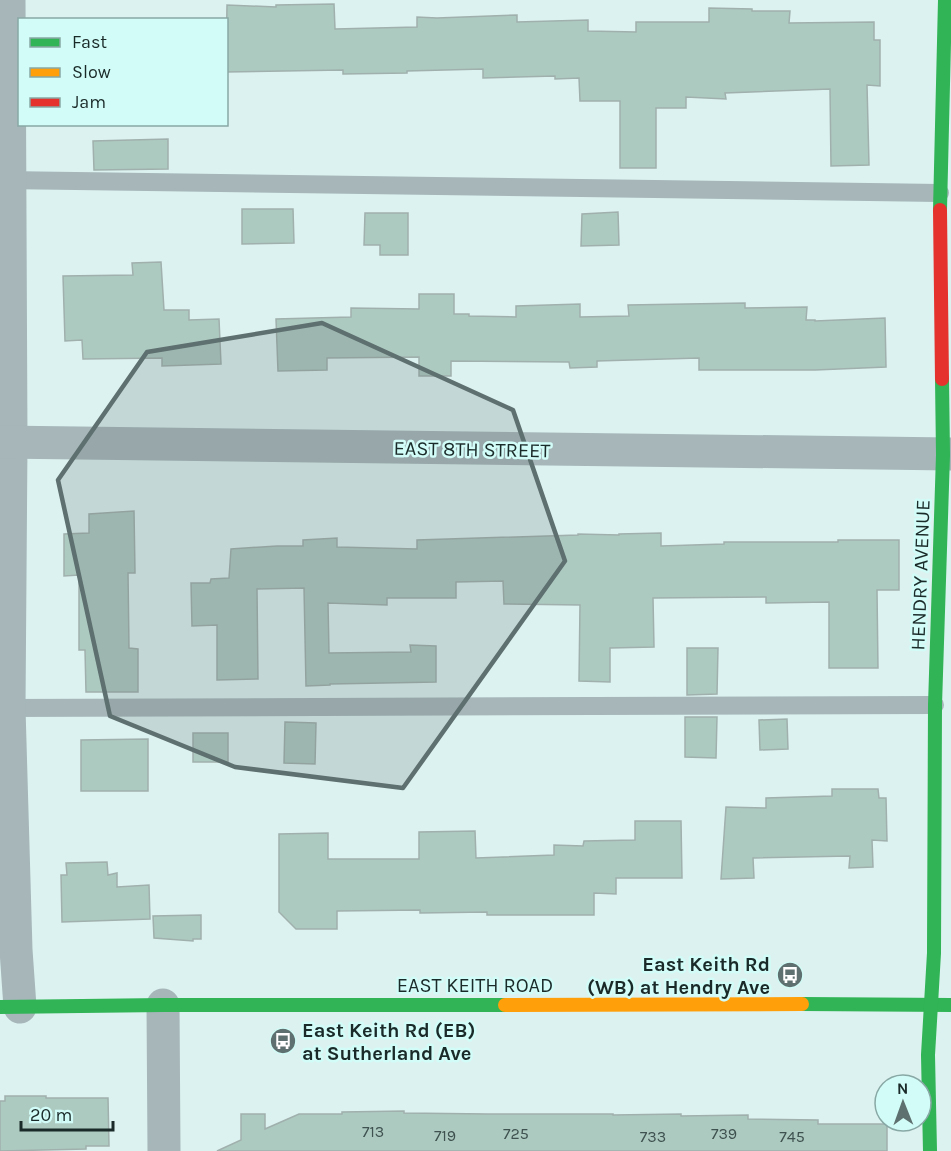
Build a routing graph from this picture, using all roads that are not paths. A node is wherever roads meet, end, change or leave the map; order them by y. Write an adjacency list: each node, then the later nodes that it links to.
1 (9, 0): 3 (street)
2 (945, 0): 4 (street, HENDRY AVENUE)
3 (5, 180): 4 (lane); 5 (street)
4 (940, 193): 6 (street, HENDRY AVENUE)
5 (5, 442): 6 (street, EAST 8TH STREET); 8 (street)
6 (947, 455): 7 (street, HENDRY AVENUE)
7 (935, 705): 8 (lane); 10 (street, HENDRY AVENUE)
8 (4, 708): 14 (street)
9 (951, 796): 10 (lane)
10 (934, 805): 12 (street, HENDRY AVENUE)
11 (163, 1005): 12 (street, EAST KEITH ROAD); 14 (street, EAST KEITH ROAD); 15 (street)
12 (930, 1005): 13 (street, EAST KEITH ROAD); 16 (street, HENDRY AVENUE)
13 (951, 1005)
14 (10, 1007)
15 (164, 1151)
16 (930, 1151)

